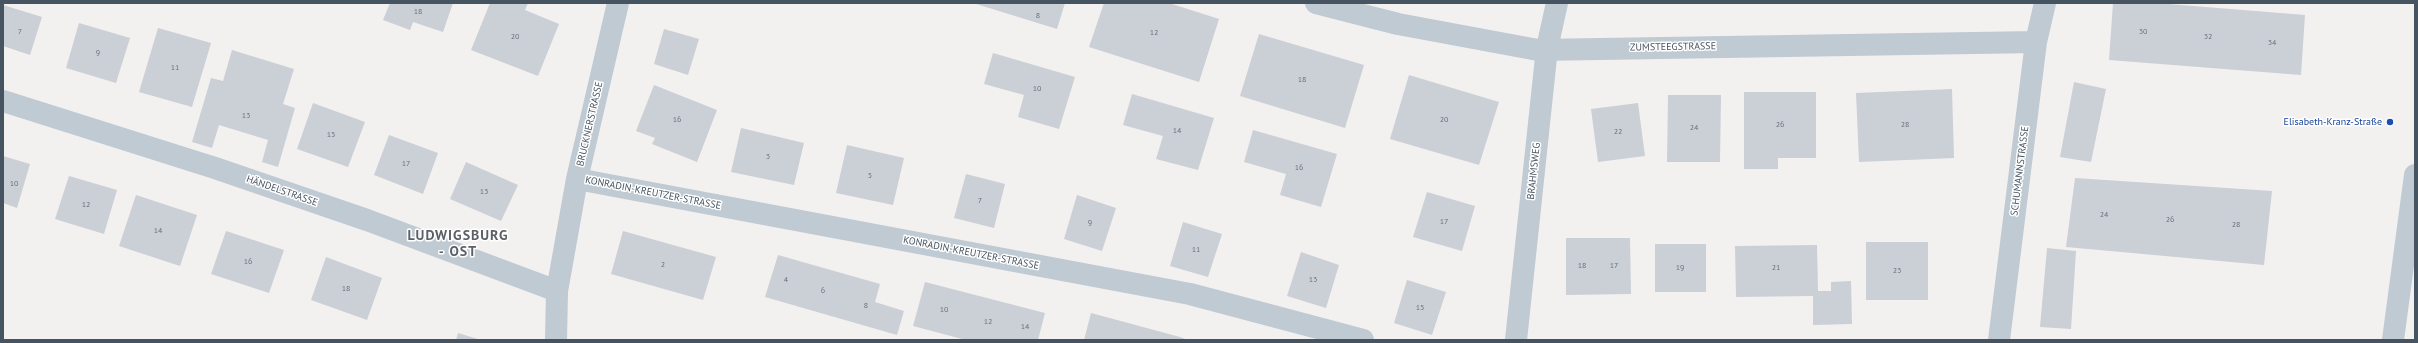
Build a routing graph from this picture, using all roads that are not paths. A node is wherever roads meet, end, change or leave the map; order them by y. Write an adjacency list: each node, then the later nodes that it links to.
1 (618, 3): 9 (street, BRUCKNERSTRASSE)
2 (1316, 3): 6 (street, ZUMSTEEGSTRASSE)
3 (1557, 3): 6 (street, BRAHMSWEG)
4 (2045, 3): 5 (street, SCHUMANNSTRASSE)
5 (2036, 42): 6 (street, ZUMSTEEGSTRASSE); 15 (street, SCHUMANNSTRASSE)
6 (1548, 48): 14 (street, BRAHMSWEG)
7 (3, 101): 10 (street, HÄNDELSTRASSE)
8 (2415, 175): 11 (street)
9 (577, 179): 10 (street, BRUCKNERSTRASSE); 13 (street, KONRADIN-KREUTZER-STRASSE)
10 (557, 291): 12 (street, BRUCKNERSTRASSE)
11 (2406, 299): 16 (street)
12 (556, 340)
13 (1363, 340)
14 (1516, 340)
15 (1999, 340)
16 (2393, 340)

